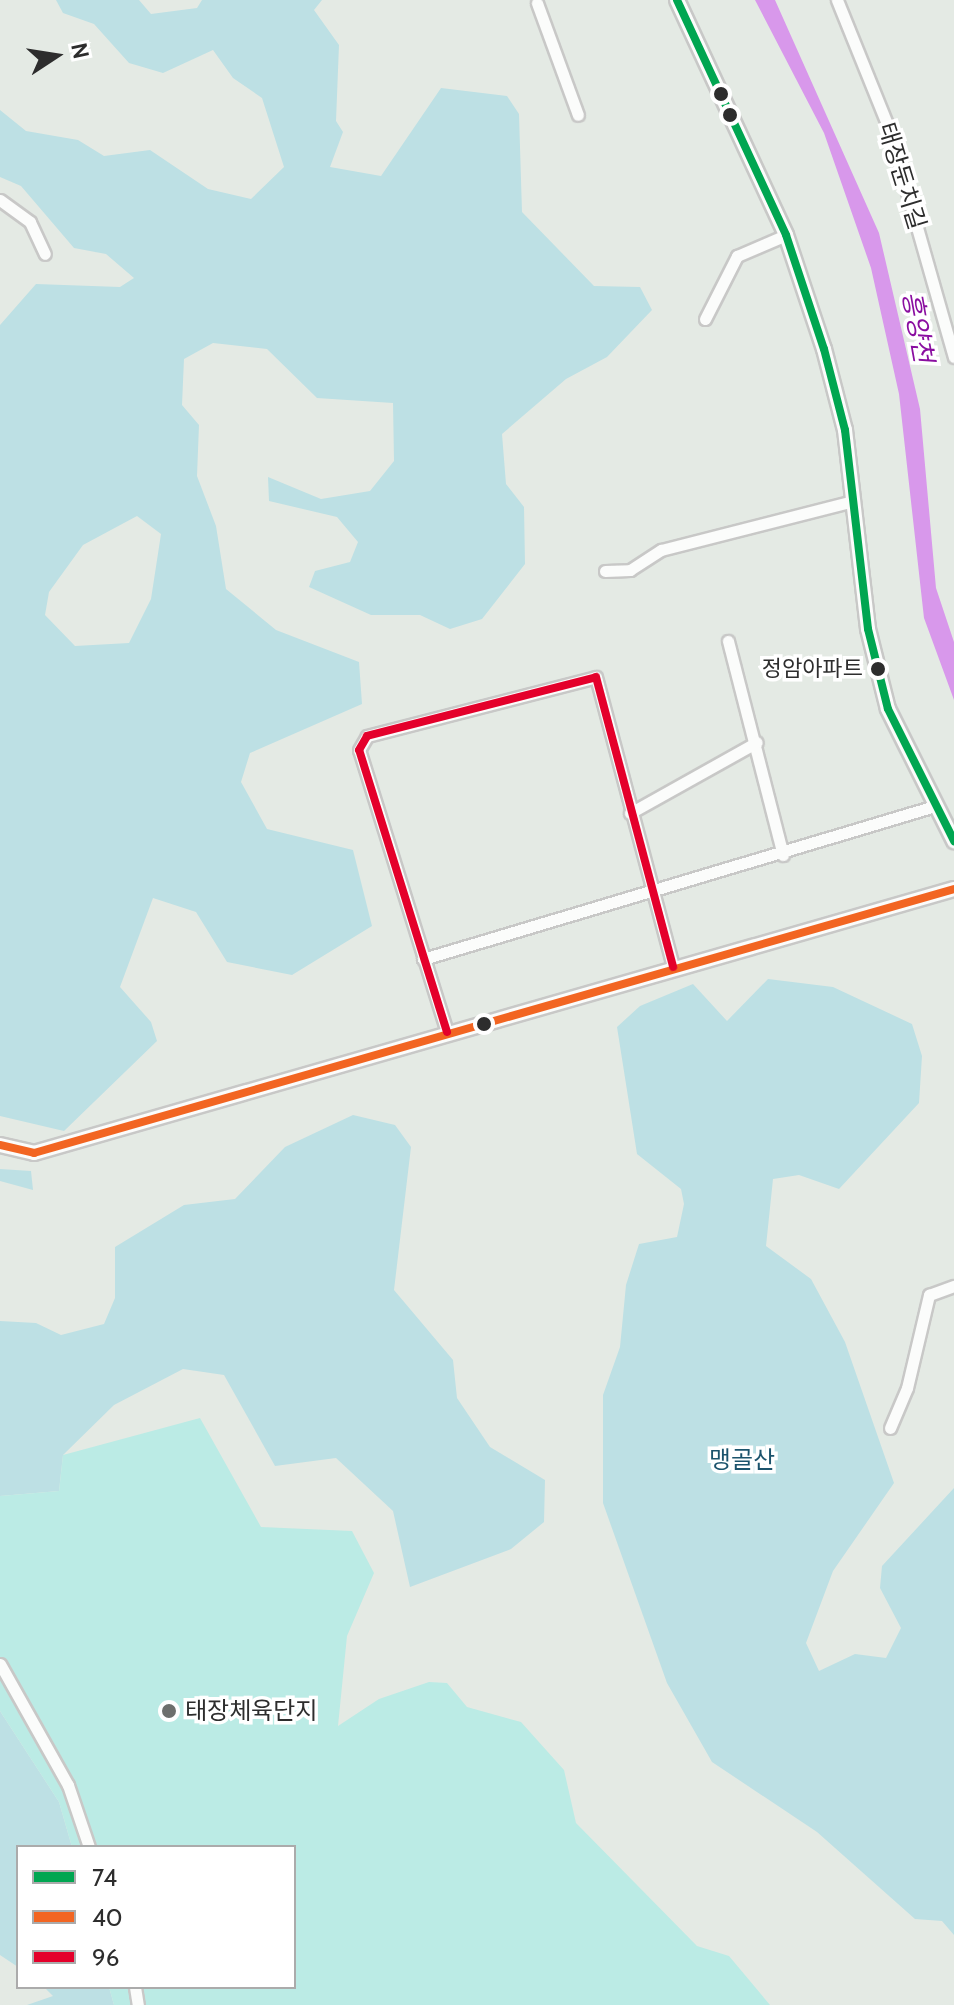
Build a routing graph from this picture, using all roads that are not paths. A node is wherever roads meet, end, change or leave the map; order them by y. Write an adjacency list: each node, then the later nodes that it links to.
1 (677, 0): 6 (street)
2 (837, 0): 9 (street, 태장둔치길)
3 (541, 1): 4 (street)
4 (578, 115)
5 (0, 200): 7 (street)
6 (786, 235): 8 (street); 10 (street)
7 (45, 254)
8 (705, 319)
9 (954, 357)
10 (853, 501): 11 (street); 14 (street)
11 (605, 571)
12 (728, 641): 13 (street)
13 (757, 742): 15 (street); 17 (street)
14 (935, 806): 16 (street); 17 (street)
15 (630, 813): 19 (street); 20 (street)
16 (954, 841)
17 (783, 855): 19 (street)
18 (954, 889): 21 (street)
19 (654, 894): 20 (street); 21 (street)
20 (423, 959): 22 (street)
21 (673, 967): 22 (street)
22 (447, 1032): 23 (street)
23 (0, 1145)
24 (954, 1286): 25 (street)
25 (890, 1428)
26 (0, 1664): 27 (street)
27 (88, 1845)

